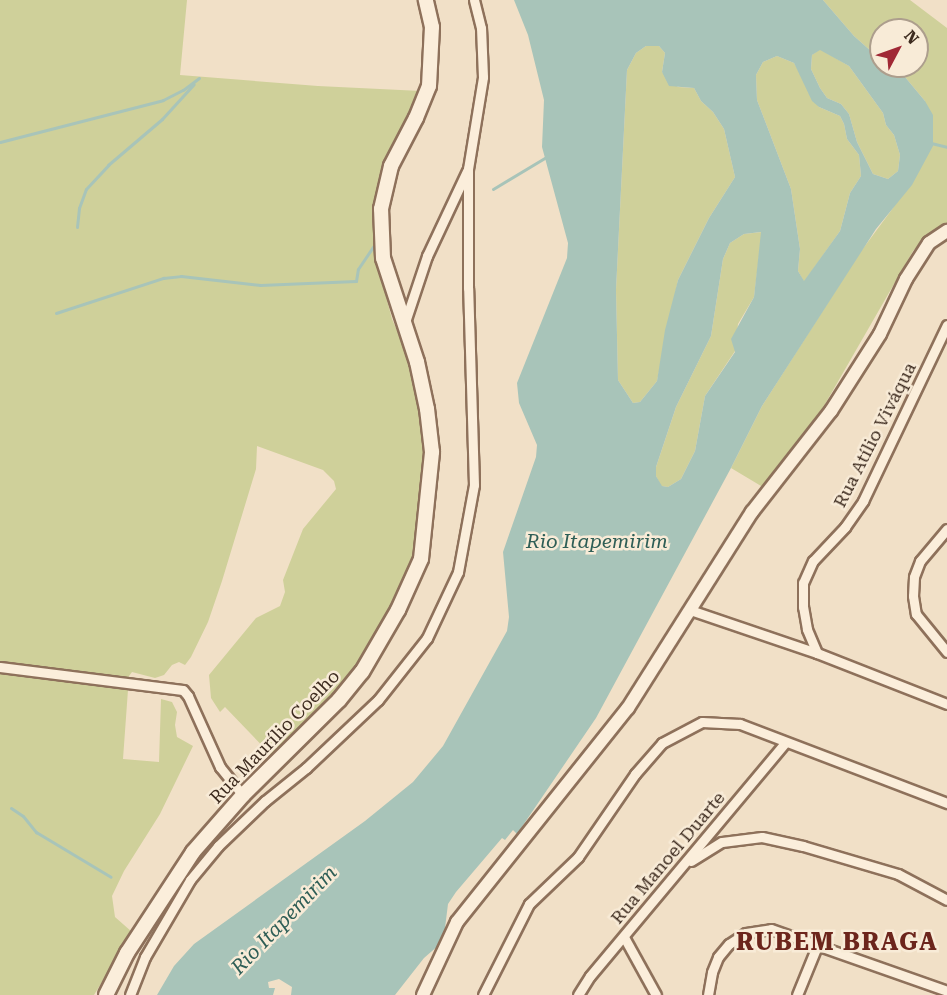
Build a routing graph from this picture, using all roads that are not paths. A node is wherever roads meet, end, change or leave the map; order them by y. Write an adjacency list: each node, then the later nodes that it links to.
1 (426, 0): 5 (main road, Rua Maurílio Coelho)
2 (474, 0): 3 (street)
3 (468, 169): 5 (street); 22 (street)
4 (947, 231): 8 (street)
5 (404, 324): 14 (main road, Rua Maurílio Coelho)
6 (947, 325): 10 (street, Rua Atílio Viváqua)
7 (947, 529): 9 (street)
8 (690, 609): 10 (street); 23 (street)
9 (947, 652)
10 (817, 653): 12 (street)
11 (0, 666): 14 (street)
12 (947, 704)
13 (785, 743): 15 (street); 16 (street, Rua Manoel Duarte); 24 (street)
14 (243, 795): 21 (main road, Rua Maurílio Coelho)
15 (947, 803)
16 (684, 866): 17 (street); 18 (street, Rua Manoel Duarte)
17 (947, 900)
18 (624, 937): 25 (street, Rua Manoel Duarte); 26 (street)
19 (817, 946): 20 (street); 27 (street); 28 (street)
20 (947, 992)
21 (106, 995)
22 (130, 995)
23 (423, 995)
24 (483, 995)
25 (578, 995)
26 (656, 995)
27 (708, 995)
28 (797, 995)

